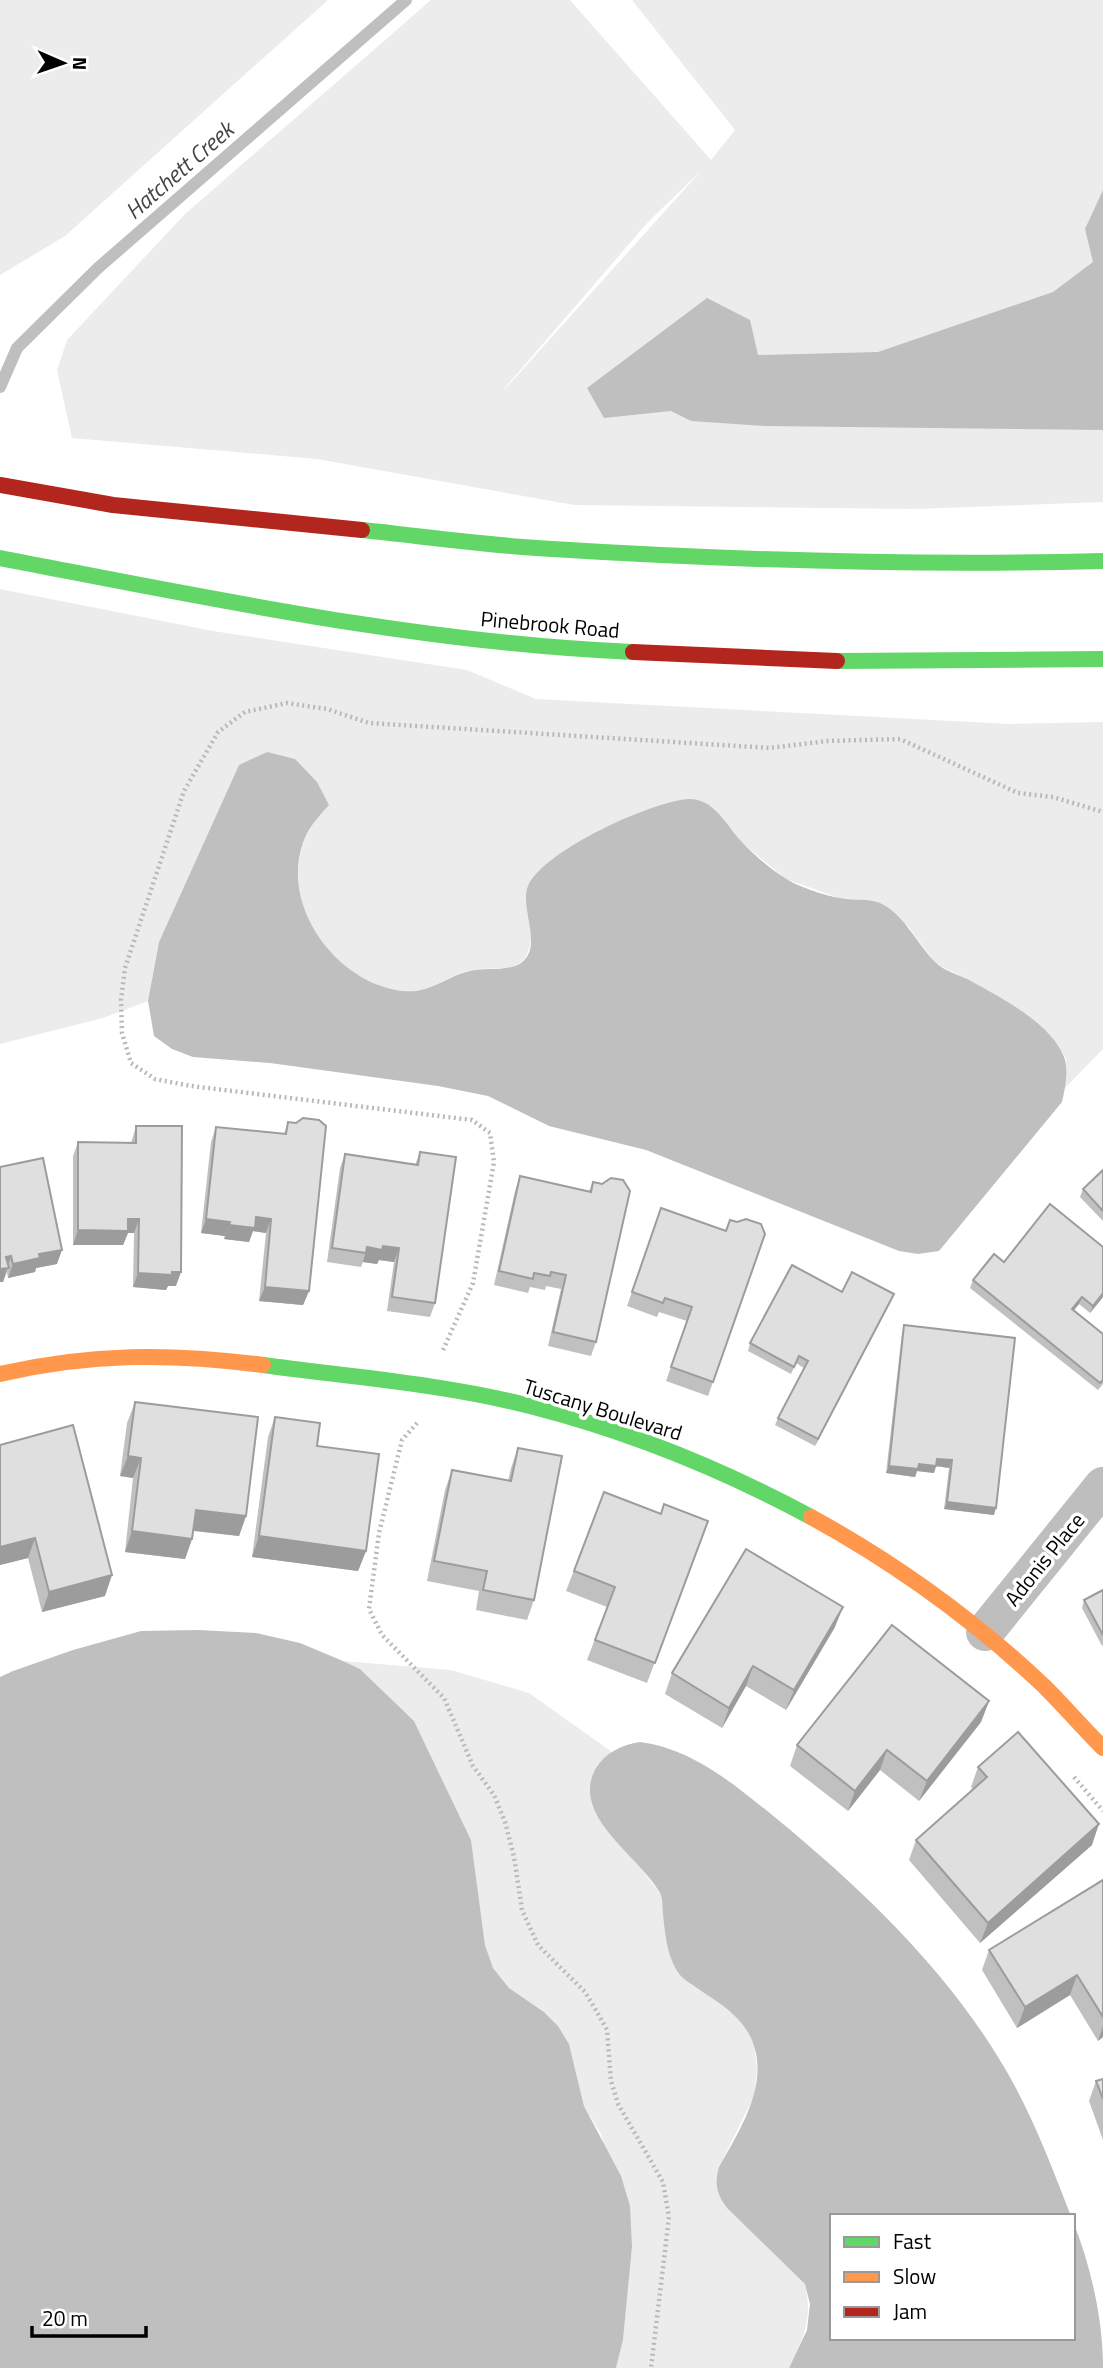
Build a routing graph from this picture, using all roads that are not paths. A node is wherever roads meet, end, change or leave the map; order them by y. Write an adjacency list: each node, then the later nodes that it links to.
1 (0, 485): 3 (street)
2 (0, 558): 4 (street, Pinebrook Road)
3 (1103, 561)
4 (1103, 659)
5 (0, 1374): 7 (street, Tuscany Boulevard)
6 (1103, 1486): 7 (street, Adonis Place)
7 (985, 1632): 8 (street, Tuscany Boulevard)
8 (1103, 1748)

